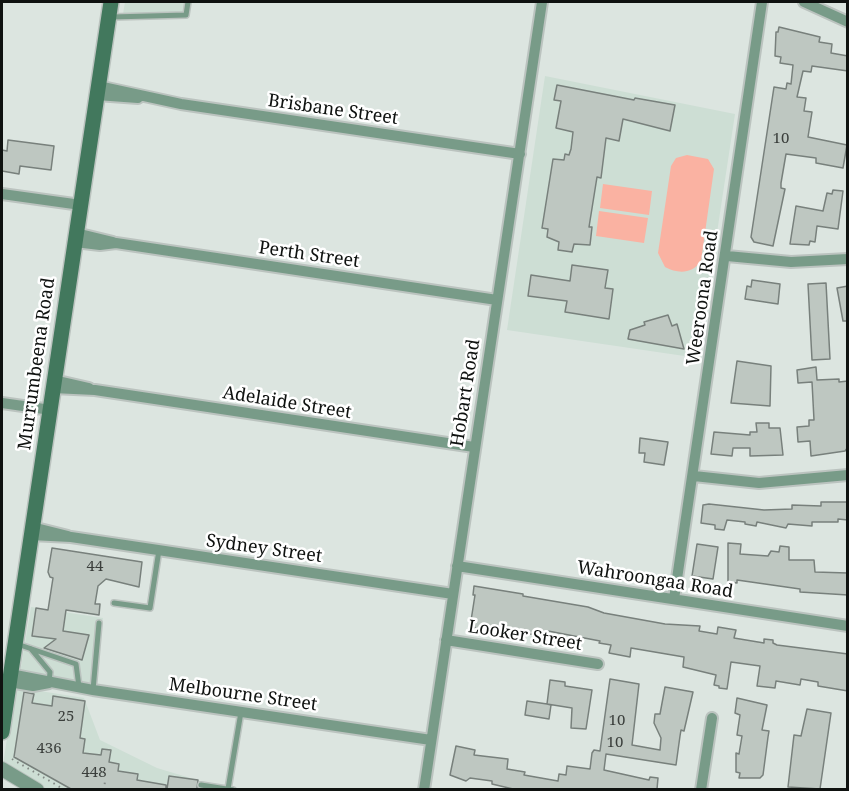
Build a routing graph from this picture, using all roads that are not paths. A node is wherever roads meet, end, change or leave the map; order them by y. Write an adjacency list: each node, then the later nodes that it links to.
1 (111, 2): 6 (main road, Murrumbeena Road)
2 (188, 2): 6 (lane)
3 (542, 2): 9 (street, Hobart Road)
4 (762, 2): 13 (street, Weeroona Road)
5 (804, 2): 7 (street)
6 (109, 17): 8 (main road, Murrumbeena Road)
7 (848, 22)
8 (97, 90): 9 (street, Brisbane Street); 11 (main road, Murrumbeena Road)
9 (520, 154): 15 (street, Hobart Road)
10 (2, 194): 11 (street)
11 (81, 205): 12 (main road, Murrumbeena Road)
12 (76, 237): 15 (street, Perth Street); 16 (main road, Murrumbeena Road)
13 (727, 256): 14 (street); 21 (street, Weeroona Road)
14 (848, 260)
15 (497, 300): 19 (street, Hobart Road)
16 (54, 384): 18 (main road, Murrumbeena Road); 19 (street, Adelaide Street)
17 (2, 403): 18 (street)
18 (51, 410): 22 (main road, Murrumbeena Road)
19 (474, 447): 24 (street, Hobart Road)
20 (848, 475): 21 (street)
21 (694, 476): 26 (street, Weeroona Road)
22 (32, 531): 23 (street, Sydney Street); 32 (main road, Murrumbeena Road)
23 (159, 550): 25 (street, Sydney Street); 27 (lane)
24 (457, 566): 25 (street, Hobart Road); 26 (street, Wahroongaa Road)
25 (453, 594): 30 (street, Hobart Road)
26 (674, 600): 29 (street, Wahroongaa Road)
27 (114, 603)
28 (99, 622): 37 (lane)
29 (848, 626)
30 (446, 640): 33 (street, Looker Street); 41 (street, Hobart Road)
31 (31, 649): 32 (lane); 35 (lane); 36 (lane)
32 (10, 652): 34 (main road, Murrumbeena Road)
33 (598, 664)
34 (10, 678): 35 (street, Melbourne Street); 40 (main road, Murrumbeena Road)
35 (50, 683): 36 (street, Melbourne Street)
36 (79, 688): 37 (street, Melbourne Street)
37 (93, 690): 38 (street, Melbourne Street)
38 (241, 712): 41 (street, Melbourne Street); 45 (lane)
39 (712, 718): 47 (street)
40 (2, 732)
41 (431, 740): 46 (street, Hobart Road)
42 (7, 764): 44 (street)
43 (201, 785): 45 (lane)
44 (36, 789)
45 (231, 789)
46 (424, 789)
47 (701, 789)

